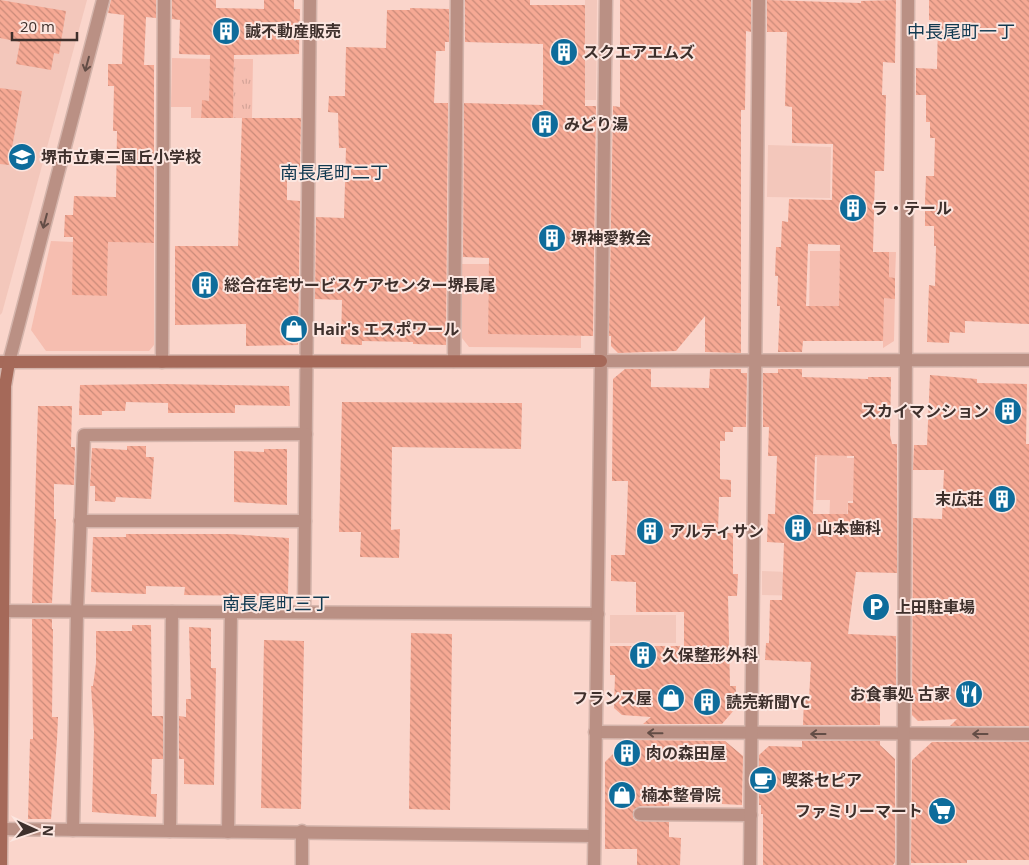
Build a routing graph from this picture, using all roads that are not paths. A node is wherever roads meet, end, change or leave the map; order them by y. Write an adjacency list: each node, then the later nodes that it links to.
1 (103, 0): 13 (street, one-way to 13)
2 (164, 0): 14 (street)
3 (310, 0): 15 (street)
4 (457, 0): 11 (street)
5 (606, 0): 12 (street)
6 (759, 0): 9 (street)
7 (908, 0): 8 (street)
8 (906, 359): 9 (street); 10 (street); 27 (street)
9 (755, 360): 12 (street); 26 (street)
10 (1029, 360)
11 (454, 361): 12 (street); 15 (street)
12 (601, 361): 24 (street)
13 (4, 362): 14 (street); 19 (street)
14 (162, 362): 15 (street)
15 (307, 362): 16 (street)
16 (306, 434): 17 (street); 18 (street)
17 (80, 521): 18 (street); 20 (street)
18 (305, 521): 23 (street)
19 (1, 611): 20 (street); 31 (street)
20 (77, 612): 21 (street); 32 (street)
21 (172, 612): 22 (street); 33 (street)
22 (231, 612): 23 (street); 35 (street)
23 (304, 612): 24 (street)
24 (598, 614): 25 (street)
25 (595, 732): 26 (street, one-way to 25); 36 (street)
26 (751, 734): 27 (street, one-way to 26); 30 (street)
27 (904, 734): 28 (street, one-way to 27); 41 (street)
28 (1029, 734)
29 (640, 814): 30 (street)
30 (750, 815): 40 (street)
31 (1, 829): 32 (street); 37 (street)
32 (73, 830): 33 (street)
33 (170, 831): 35 (street)
34 (302, 831): 35 (street); 36 (street); 38 (street)
35 (228, 832)
36 (594, 836): 39 (street)
37 (1, 865)
38 (302, 865)
39 (594, 865)
40 (750, 865)
41 (903, 865)

